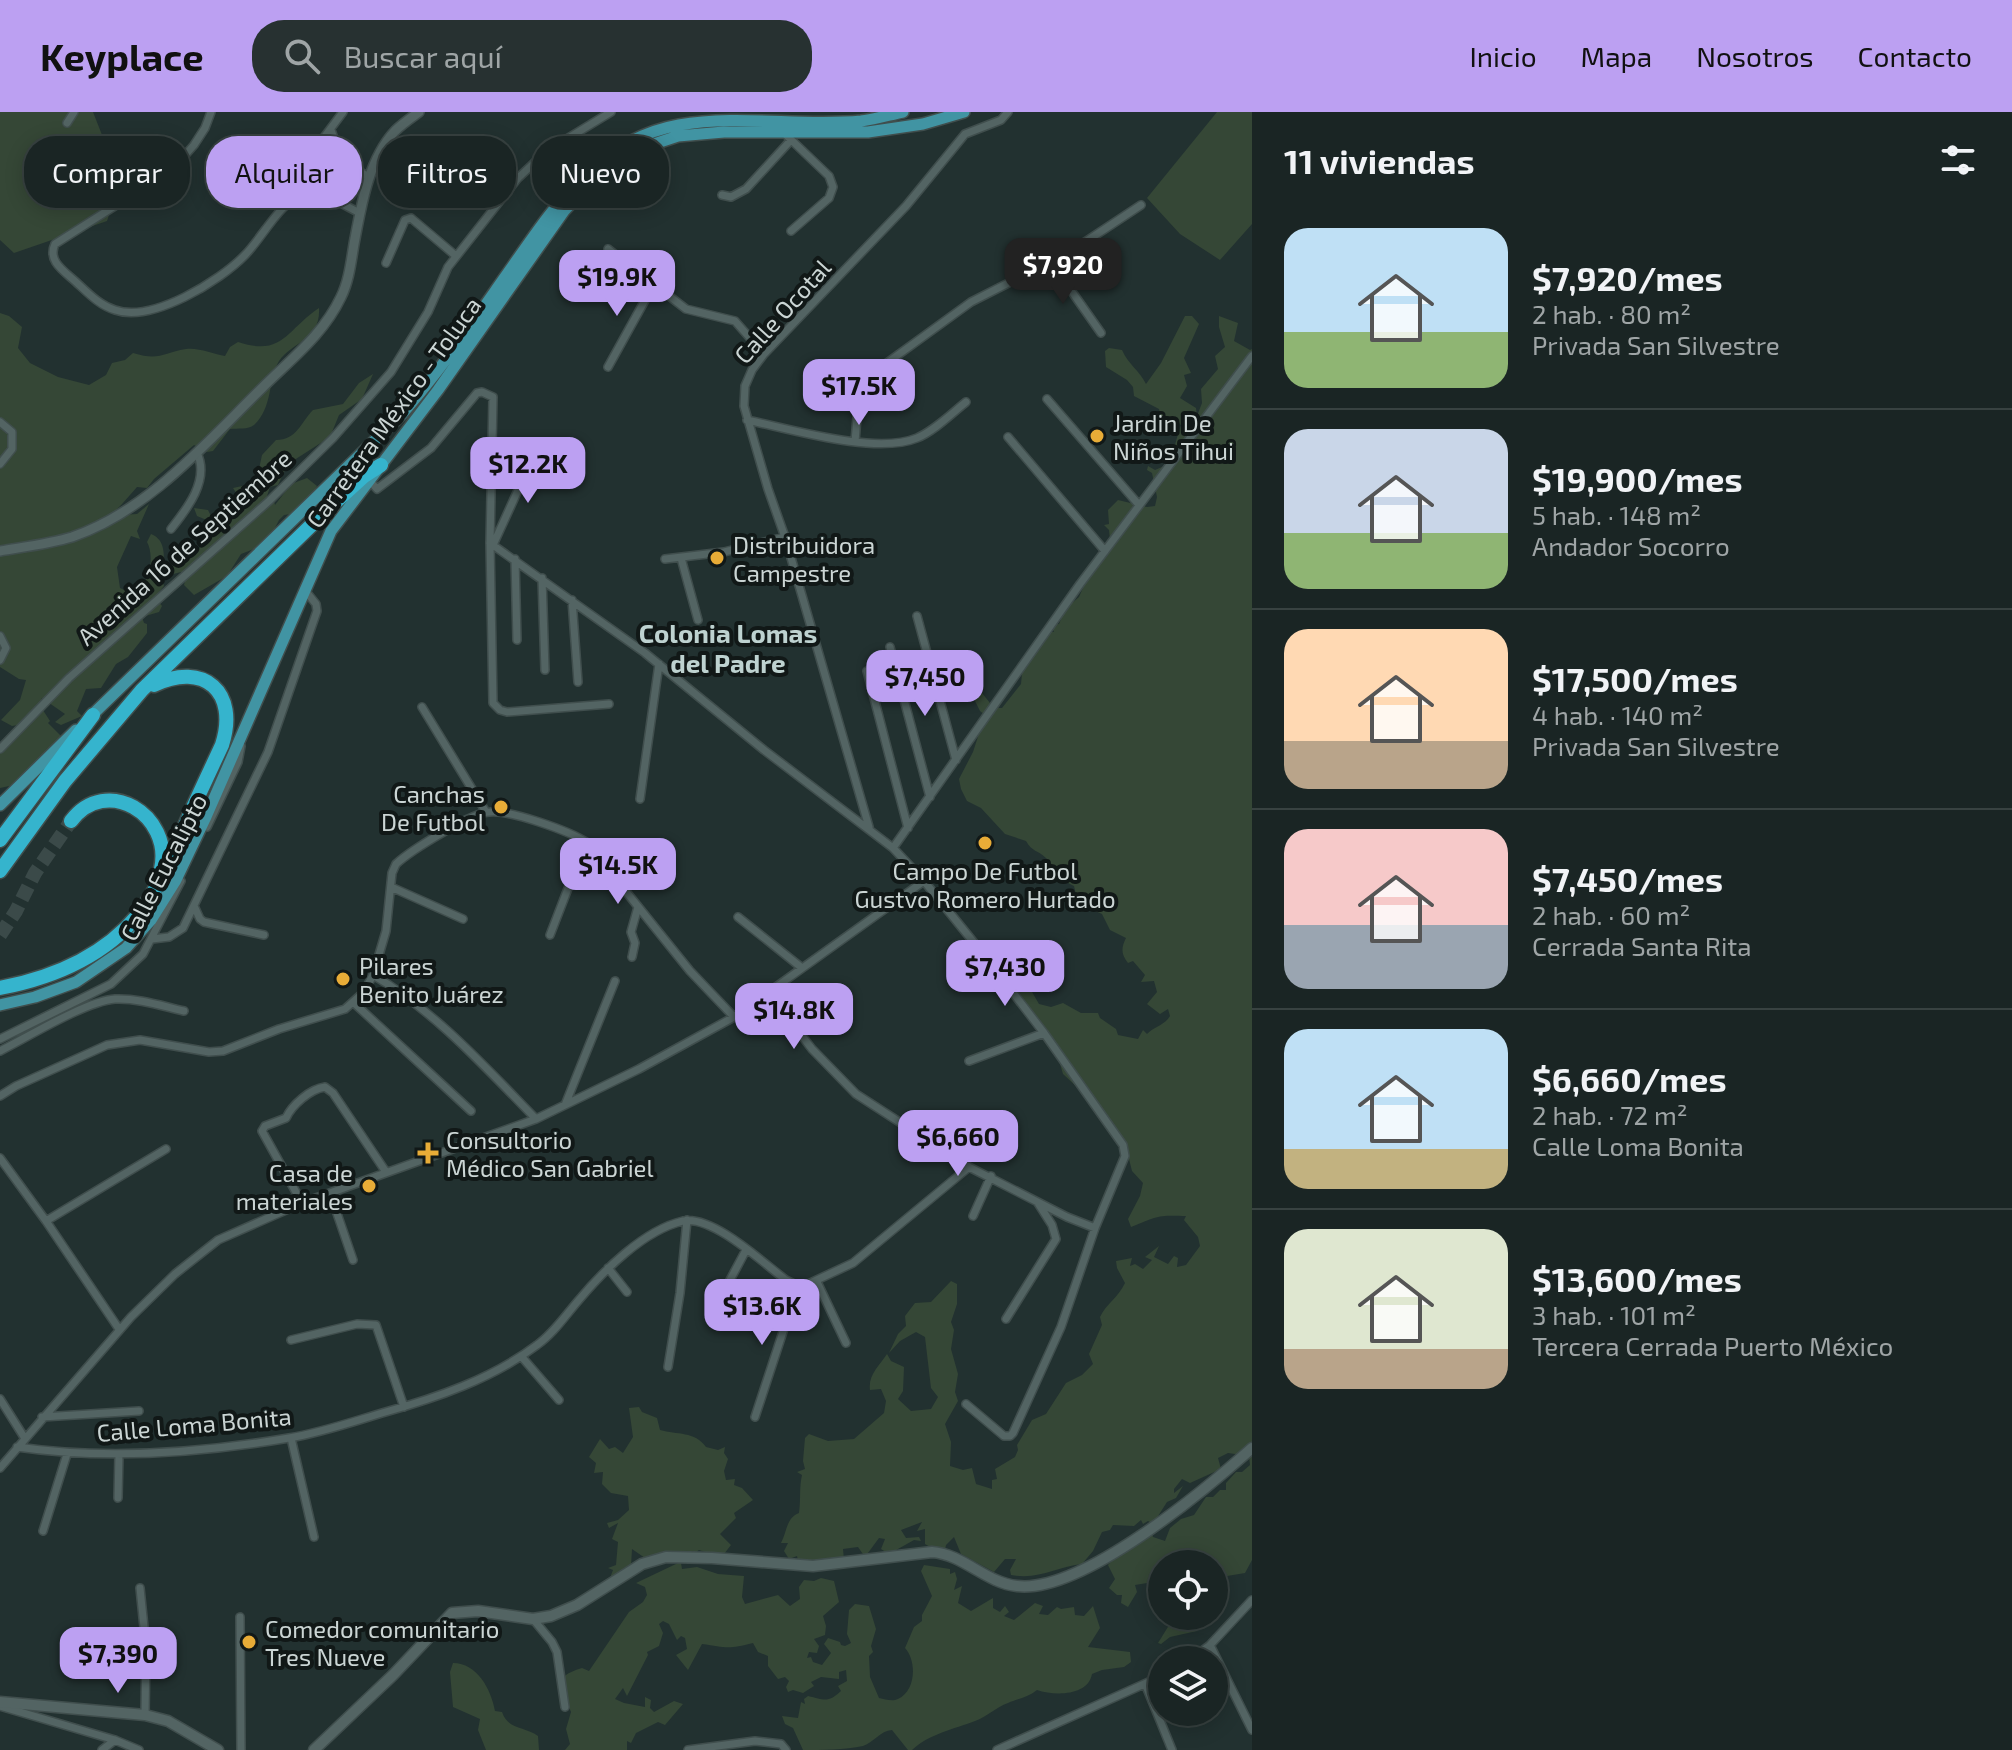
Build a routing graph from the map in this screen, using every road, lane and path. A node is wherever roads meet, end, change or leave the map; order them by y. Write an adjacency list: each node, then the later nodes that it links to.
1 (74, 112): 9 (street)
2 (211, 112): 18 (street)
3 (343, 112): 10 (street)
4 (419, 112): 15 (street)
5 (611, 112): 21 (street, Avenida 16 de Septiembre)
6 (903, 112): 65 (main road, Carretera México - Toluca)
7 (964, 112): 13 (main road, Carretera México - Toluca)
8 (1008, 112): 26 (street, Calle Ocotal)
9 (67, 123)
10 (331, 130): 11 (street); 12 (street)
11 (326, 136)
12 (333, 136)
13 (788, 136): 16 (street); 19 (street); 38 (main road, Carretera México - Toluca)
14 (362, 173): 15 (street)
15 (370, 177): 18 (street)
16 (722, 195)
17 (1141, 205): 22 (street)
18 (360, 213): 35 (street)
19 (791, 231)
20 (608, 249): 24 (street)
21 (456, 256): 23 (street); 67 (street, Avenida 16 de Septiembre)
22 (1051, 262): 25 (street); 34 (street)
23 (386, 263)
24 (654, 284): 26 (street); 28 (street)
25 (1101, 333)
26 (764, 354): 31 (street, Calle Ocotal)
27 (1252, 356): 40 (street)
28 (608, 367)
29 (1047, 399): 40 (street)
30 (966, 402): 34 (street)
31 (747, 420): 34 (street); 42 (street, Calle Ocotal)
32 (0, 422): 37 (street)
33 (1008, 437): 45 (street)
34 (855, 442)
35 (197, 453): 41 (street); 44 (street)
36 (535, 453): 43 (street)
37 (0, 464)
38 (381, 465): 39 (main road, Carretera México - Toluca); 62 (highway)
39 (369, 480): 43 (street); 50 (main road, Carretera México - Toluca)
40 (1139, 505): 45 (street)
41 (171, 529)
42 (785, 537): 46 (street); 75 (street, Calle Ocotal)
43 (492, 544): 47 (street); 63 (street)
44 (0, 551)
45 (1105, 551): 68 (street)
46 (681, 558): 48 (street); 53 (street)
47 (515, 559): 49 (street); 55 (street)
48 (665, 559)
49 (542, 578): 51 (street); 59 (street)
50 (304, 589): 66 (main road, Carretera México - Toluca); 84 (street)
51 (572, 600): 58 (street); 61 (street)
52 (917, 616): 68 (street)
53 (698, 620)
54 (0, 636): 57 (street)
55 (517, 640)
56 (890, 647): 69 (street)
57 (0, 660)
58 (659, 664): 70 (street); 75 (street)
59 (545, 670)
60 (867, 671): 74 (street)
61 (578, 682)
62 (142, 690): 79 (highway); 81 (highway)
63 (609, 704)
64 (422, 707): 72 (street)
65 (93, 715): 71 (main road, Carretera México - Toluca); 76 (highway)
66 (243, 731): 89 (street, Calle Eucalipto); 97 (main road, Carretera México - Toluca)
67 (0, 749)
68 (956, 760): 69 (street)
69 (930, 797): 74 (street)
70 (640, 799)
71 (0, 805)
72 (486, 812): 77 (street); 82 (street)
73 (71, 821): 81 (highway)
74 (908, 828): 78 (street)
75 (869, 830): 78 (street)
76 (0, 840)
77 (586, 842): 83 (street); 88 (street)
78 (893, 848): 80 (street)
79 (0, 871)
80 (924, 881): 91 (street); 100 (street)
81 (157, 885): 94 (highway)
82 (391, 887): 86 (street); 92 (street)
83 (638, 907): 90 (street); 99 (street)
84 (195, 908): 87 (street); 89 (street)
85 (738, 917): 91 (street)
86 (463, 919)
87 (264, 935)
88 (550, 935)
89 (152, 939): 101 (street, Calle Eucalipto)
90 (632, 957)
91 (802, 968): 95 (street)
92 (373, 975): 96 (street); 107 (street)
93 (615, 981): 105 (street)
94 (0, 988)
95 (769, 993): 99 (street); 110 (street)
96 (354, 1003): 104 (street); 106 (street)
97 (0, 1005)
98 (184, 1011): 102 (street)
99 (734, 1017): 105 (street)
100 (1044, 1033): 103 (street); 119 (street)
101 (0, 1039)
102 (0, 1051)
103 (969, 1061)
104 (0, 1096)
105 (565, 1105): 107 (street)
106 (471, 1111)
107 (536, 1119): 111 (street)
108 (166, 1149): 118 (street)
109 (0, 1158): 118 (street)
110 (969, 1167): 112 (street); 123 (street)
111 (386, 1172): 113 (street); 115 (street)
112 (991, 1176): 114 (street); 116 (street)
113 (330, 1193): 115 (street); 121 (street)
114 (1037, 1201): 119 (street); 127 (street)
115 (302, 1203): 128 (street)
116 (973, 1216)
117 (687, 1220): 120 (street); 122 (street, Calle Loma Bonita); 132 (street)
118 (46, 1221): 128 (street)
119 (1095, 1228): 135 (street)
120 (746, 1250): 124 (street); 126 (street)
121 (353, 1260)
122 (608, 1268): 125 (street); 131 (street, Calle Loma Bonita)
123 (817, 1282): 124 (street); 130 (street)
124 (798, 1286): 139 (street)
125 (627, 1292)
126 (722, 1295)
127 (1006, 1319)
128 (119, 1329): 138 (street)
129 (291, 1340): 136 (street)
130 (846, 1343)
131 (521, 1356): 134 (street); 136 (street, Calle Loma Bonita)
132 (668, 1367)
133 (0, 1399): 140 (street)
134 (559, 1400)
135 (966, 1404)
136 (404, 1407): 141 (street, Calle Loma Bonita)
137 (139, 1411): 138 (street)
138 (42, 1417): 140 (street)
139 (755, 1417)
140 (24, 1437): 142 (street)
141 (291, 1438): 145 (street, Calle Loma Bonita); 149 (street)
142 (17, 1447): 144 (street, Calle Loma Bonita); 146 (street)
143 (1252, 1448): 153 (main road)
144 (67, 1454): 145 (street, Calle Loma Bonita); 148 (street)
145 (119, 1454): 147 (street)
146 (0, 1468)
147 (118, 1498)
148 (43, 1531)
149 (314, 1537)
150 (140, 1588): 158 (street)
151 (1252, 1600): 154 (street)
152 (240, 1617): 164 (street)
153 (533, 1619): 157 (street); 165 (main road)
154 (1210, 1645): 159 (street)
155 (1146, 1686): 168 (street); 169 (street)
156 (0, 1704): 158 (main road); 160 (street)
157 (565, 1707)
158 (145, 1715): 163 (main road)
159 (1252, 1730)
160 (115, 1740): 161 (street); 162 (street)
161 (102, 1750)
162 (139, 1750)
163 (218, 1750)
164 (241, 1750)
165 (314, 1750)
166 (688, 1750): 167 (street)
167 (786, 1750)
168 (997, 1750)
169 (1172, 1750)

